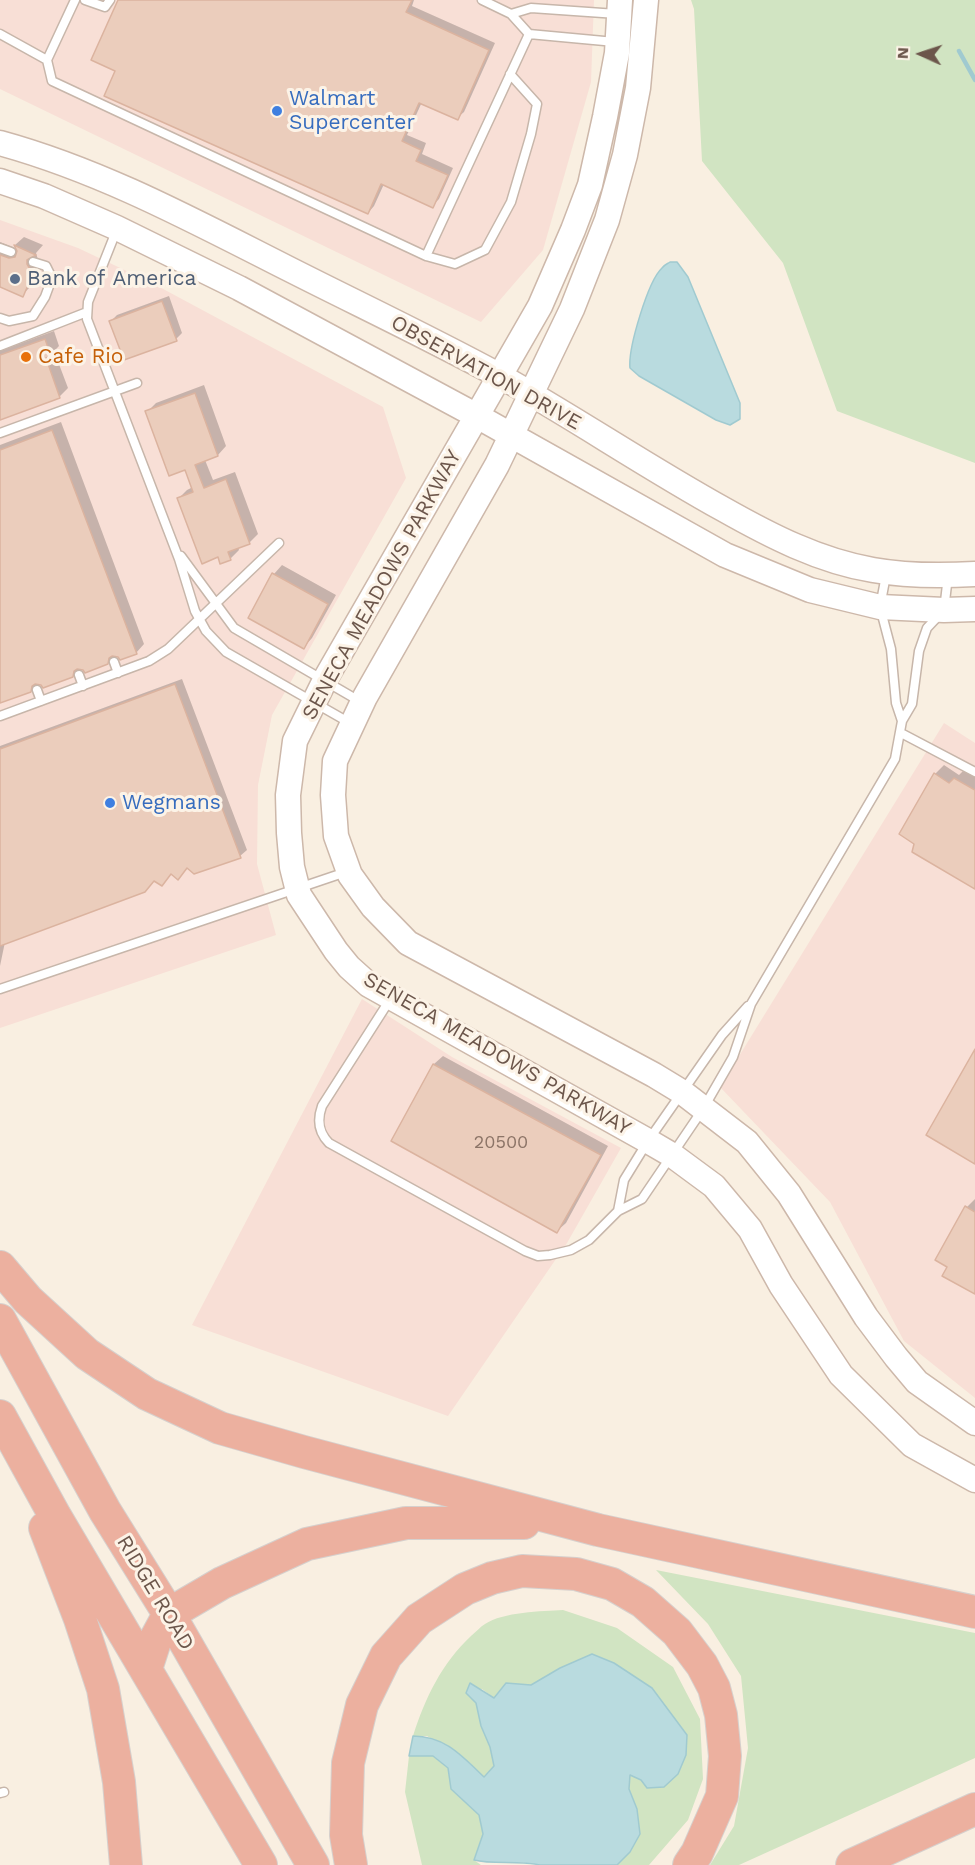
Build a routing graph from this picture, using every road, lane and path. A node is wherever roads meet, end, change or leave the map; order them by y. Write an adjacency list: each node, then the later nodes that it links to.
1 (75, 0): 10 (lane)
2 (86, 0): 3 (lane)
3 (110, 0)
4 (482, 0): 6 (lane)
5 (632, 10): 6 (lane); 9 (street)
6 (511, 14): 8 (lane)
7 (0, 34): 10 (lane)
8 (529, 34): 9 (lane); 11 (lane)
9 (630, 42): 22 (street, SENECA MEADOWS PARKWAY); 25 (street, SENECA MEADOWS PARKWAY)
10 (47, 60): 17 (lane)
11 (510, 74): 17 (lane); 17 (lane)
12 (0, 143): 22 (street, OBSERVATION DRIVE)
13 (0, 181): 14 (street, OBSERVATION DRIVE)
14 (117, 228): 19 (lane); 26 (street, OBSERVATION DRIVE)
15 (0, 248): 16 (lane)
16 (10, 252)
17 (426, 256)
18 (33, 262): 20 (lane)
19 (87, 312): 21 (lane); 24 (lane)
20 (0, 318)
21 (0, 346)
22 (500, 376): 25 (street, OBSERVATION DRIVE); 26 (street, SENECA MEADOWS PARKWAY)
23 (137, 383): 24 (lane)
24 (115, 391): 27 (lane); 30 (lane)
25 (532, 396): 28 (street, SENECA MEADOWS PARKWAY); 31 (street, OBSERVATION DRIVE)
26 (477, 416): 28 (street, OBSERVATION DRIVE); 44 (street, SENECA MEADOWS PARKWAY)
27 (0, 434)
28 (512, 435): 35 (street, OBSERVATION DRIVE); 46 (street, SENECA MEADOWS PARKWAY)
29 (279, 543): 34 (lane)
30 (173, 546): 34 (lane); 38 (lane)
31 (886, 571): 33 (street, OBSERVATION DRIVE); 35 (lane)
32 (975, 574): 33 (street, OBSERVATION DRIVE)
33 (948, 575): 37 (lane)
34 (215, 604): 38 (lane); 44 (lane)
35 (880, 607): 37 (street, OBSERVATION DRIVE); 48 (lane)
36 (975, 609): 37 (street, OBSERVATION DRIVE)
37 (944, 610): 48 (lane)
38 (199, 619): 40 (lane); 44 (lane)
39 (114, 662): 40 (lane)
40 (118, 673): 42 (lane)
41 (79, 675): 42 (lane)
42 (83, 686): 45 (lane)
43 (37, 690): 45 (lane)
44 (320, 692): 46 (lane); 49 (lane); 53 (street, SENECA MEADOWS PARKWAY)
45 (41, 701): 47 (lane)
46 (362, 703): 49 (street, SENECA MEADOWS PARKWAY)
47 (0, 716)
48 (902, 721): 50 (lane)
49 (352, 724): 52 (street, SENECA MEADOWS PARKWAY)
50 (901, 733): 51 (lane); 56 (lane)
51 (975, 772)
52 (349, 871): 53 (lane); 57 (street, SENECA MEADOWS PARKWAY)
53 (298, 888): 54 (lane); 55 (street, SENECA MEADOWS PARKWAY)
54 (0, 989)
55 (392, 998): 59 (street, SENECA MEADOWS PARKWAY); 61 (lane)
56 (751, 1004): 57 (lane); 58 (lane)
57 (682, 1092): 58 (street, SENECA MEADOWS PARKWAY); 59 (lane)
58 (703, 1109): 60 (lane); 64 (street, SENECA MEADOWS PARKWAY)
59 (648, 1141): 60 (street, SENECA MEADOWS PARKWAY); 61 (lane)
60 (672, 1155): 61 (lane); 66 (street, SENECA MEADOWS PARKWAY)
61 (618, 1211)
62 (0, 1266): 67 (highway)
63 (0, 1320): 69 (highway, RIDGE ROAD)
64 (975, 1422)
65 (6, 1426): 70 (highway); 72 (highway)
66 (975, 1480)
67 (598, 1530): 68 (highway); 69 (highway)
68 (975, 1612)
69 (169, 1614): 70 (highway); 74 (highway, RIDGE ROAD)
70 (146, 1669): 73 (highway)
71 (975, 1809): 77 (highway)
72 (126, 1865)
73 (261, 1865)
74 (313, 1865)
75 (351, 1865): 76 (highway)
76 (688, 1865)
77 (852, 1865)

